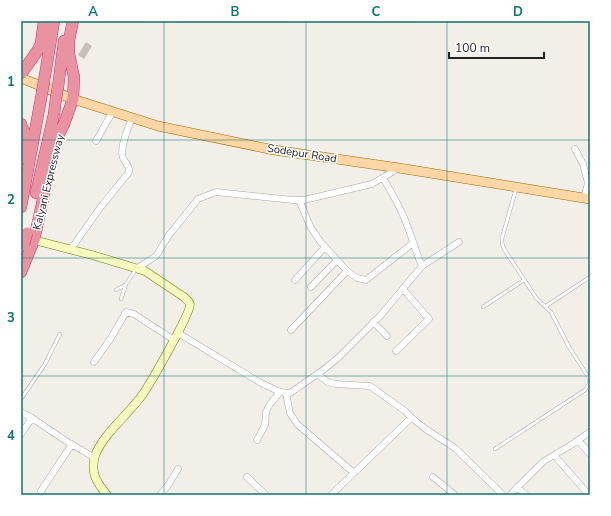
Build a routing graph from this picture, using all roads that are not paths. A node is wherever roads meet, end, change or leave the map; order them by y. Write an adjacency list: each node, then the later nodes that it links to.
1 (44, 21): 5 (highway)
2 (54, 21): 19 (highway, bridge)
3 (67, 21): 20 (highway, bridge)
4 (73, 21): 7 (highway, Kalyani Expressway)
5 (21, 74)
6 (21, 78): 7 (main road, Sodepur Road)
7 (73, 99): 8 (main road, Sodepur Road); 20 (highway, Kalyani Expressway)
8 (112, 111): 9 (main road, Sodepur Road); 11 (street)
9 (132, 117): 13 (main road, Sodepur Road); 24 (street)
10 (21, 124): 14 (highway)
11 (96, 140)
12 (575, 149): 17 (street)
13 (399, 168): 15 (street); 16 (main road, Sodepur Road)
14 (21, 178)
15 (383, 178): 18 (street); 22 (street)
16 (517, 188): 17 (main road, Sodepur Road); 32 (lane)
17 (587, 199)
18 (299, 200): 23 (street); 27 (street)
19 (21, 207)
20 (26, 242): 24 (street); 29 (highway, Kalyani Expressway)
21 (458, 242): 26 (street)
22 (413, 244): 26 (street); 28 (street)
23 (325, 247): 25 (street); 31 (street)
24 (71, 249): 27 (street)
25 (337, 260): 28 (street); 34 (street)
26 (422, 266): 35 (street)
27 (136, 269): 33 (lane); 43 (street)
28 (347, 271): 41 (street)
29 (21, 272)
30 (590, 277): 38 (lane)
31 (294, 280)
32 (524, 280): 38 (lane); 39 (lane)
33 (126, 284): 36 (lane); 37 (lane)
34 (311, 287)
35 (403, 289): 40 (street); 45 (street)
36 (116, 290)
37 (121, 299)
38 (546, 306): 58 (lane)
39 (483, 307)
40 (374, 322): 44 (street); 47 (street)
41 (291, 330)
42 (60, 334): 49 (lane)
43 (176, 336): 46 (street); 48 (street); 61 (street)
44 (387, 336)
45 (396, 351)
46 (94, 362)
47 (317, 374): 48 (street); 52 (street)
48 (283, 392): 55 (street); 63 (street)
49 (21, 399)
50 (21, 412): 51 (street)
51 (32, 418): 54 (street); 57 (street)
52 (414, 419): 63 (street); 73 (street)
53 (590, 432): 56 (street)
54 (21, 434)
55 (257, 440)
56 (578, 440): 59 (street); 60 (street)
57 (72, 444): 61 (street); 67 (street)
58 (495, 449)
59 (590, 454)
60 (554, 455): 66 (street); 76 (street)
61 (95, 458): 68 (street)
62 (178, 469): 69 (street)
63 (354, 473): 71 (street)
64 (247, 477): 70 (street)
65 (433, 477): 72 (street)
66 (517, 487): 74 (street); 75 (street)
67 (41, 491)
68 (107, 495)
69 (160, 495)
70 (266, 495)
71 (331, 495)
72 (455, 495)
73 (503, 495)
74 (510, 495)
75 (526, 495)
76 (589, 495)

